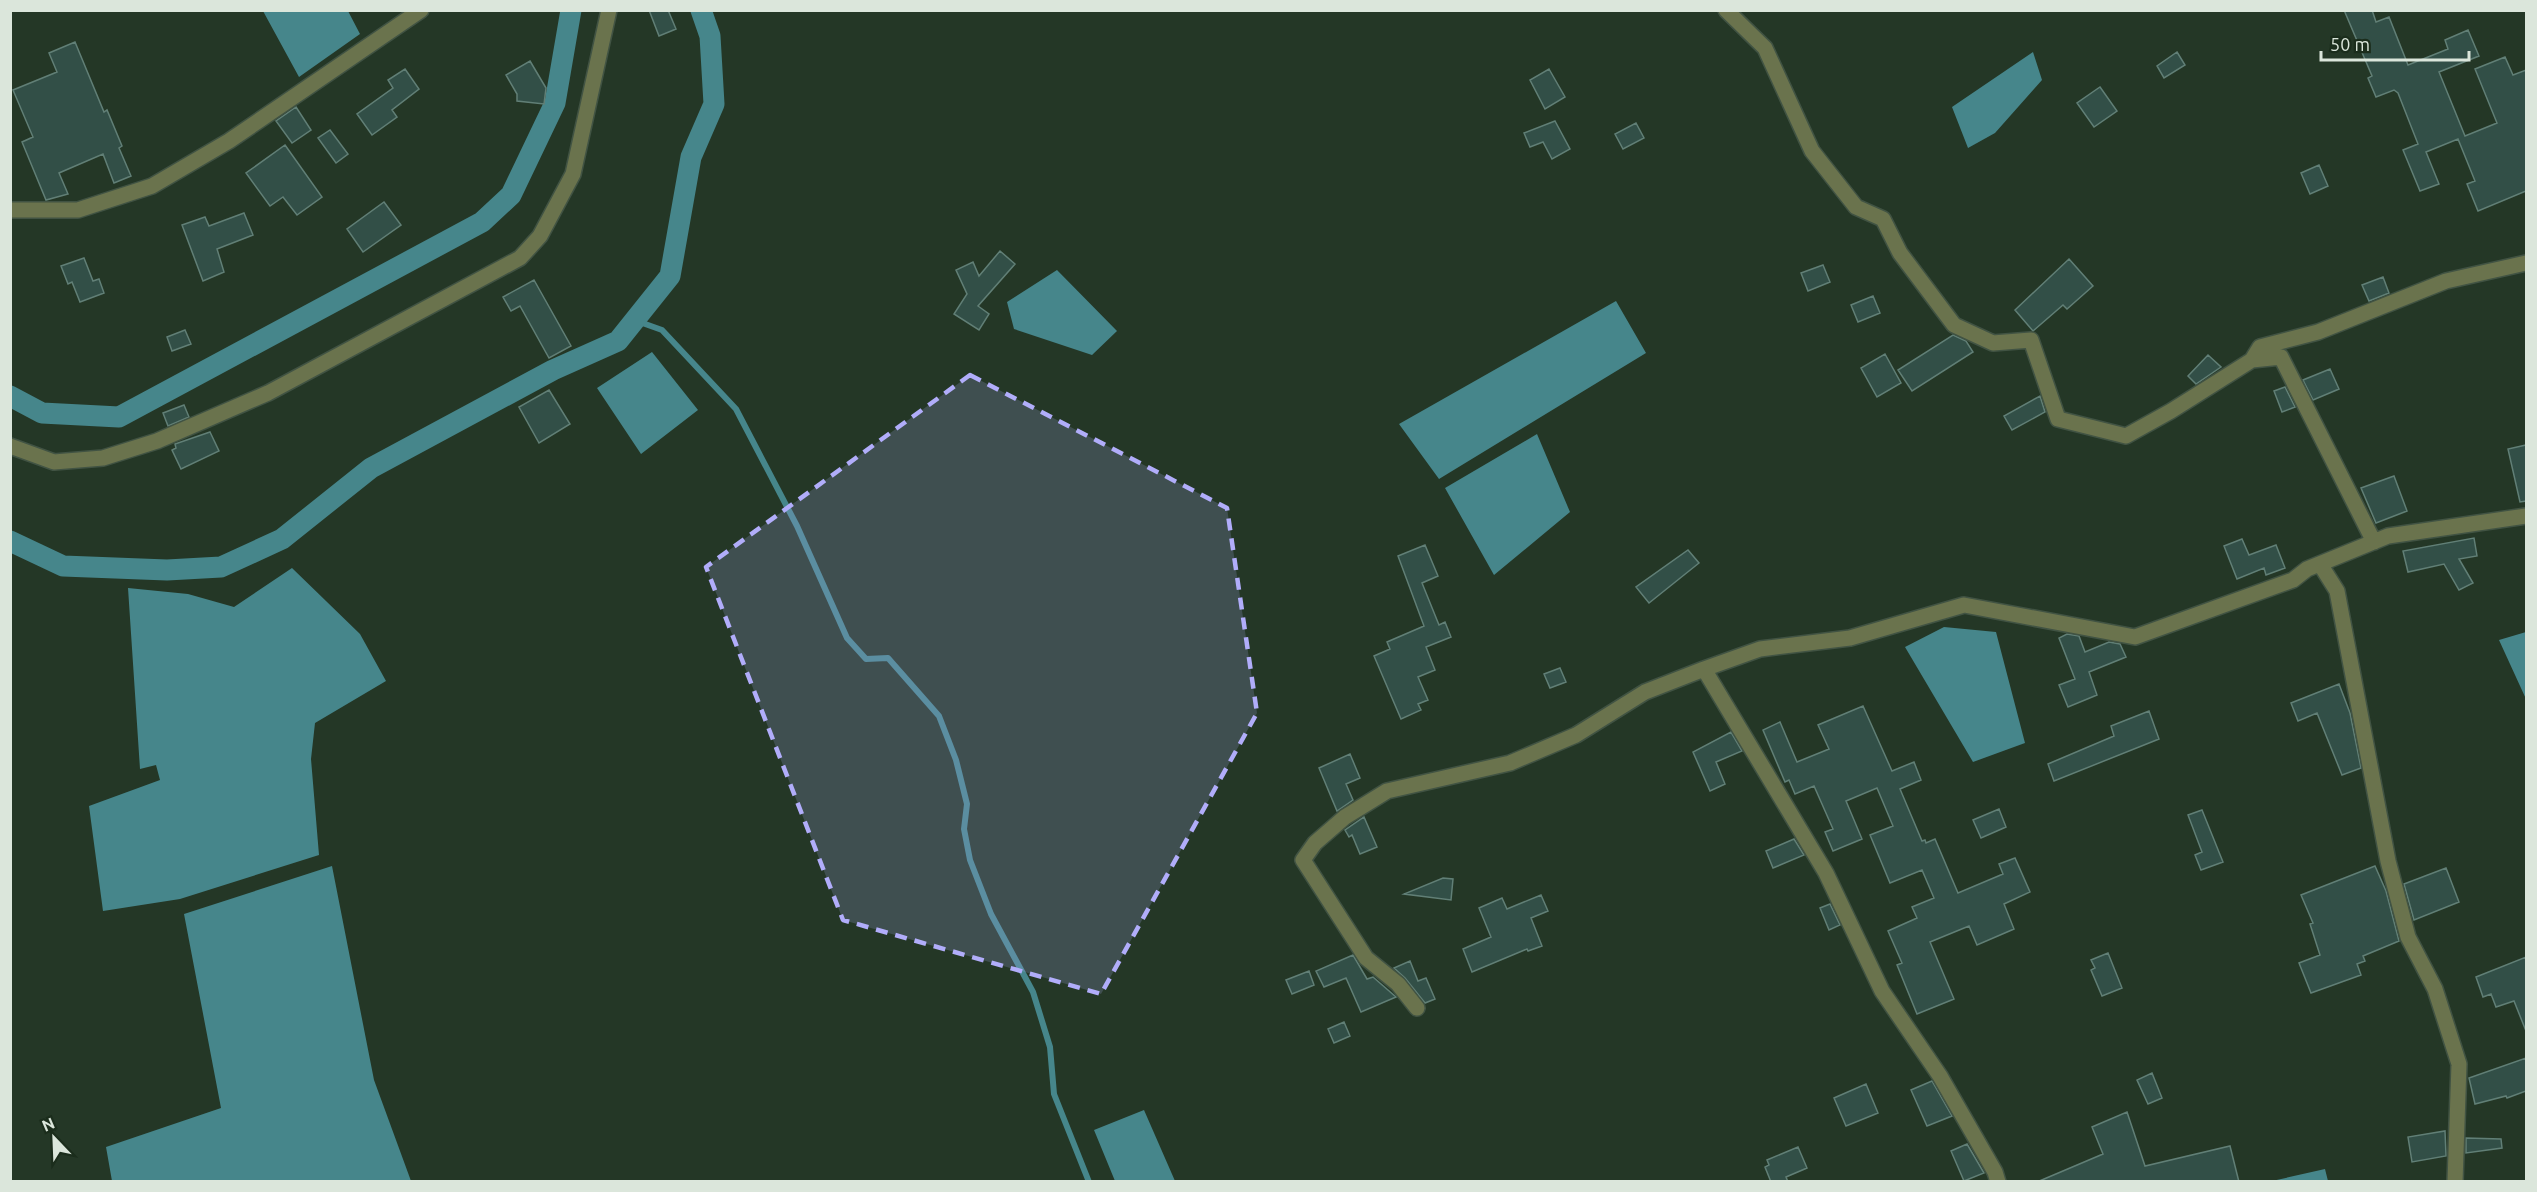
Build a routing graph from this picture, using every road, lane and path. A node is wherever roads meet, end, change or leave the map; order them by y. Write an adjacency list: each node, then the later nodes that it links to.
1 (421, 10): 4 (street)
2 (609, 10): 7 (street)
3 (1726, 10): 6 (street)
4 (10, 210)
5 (2526, 263): 6 (street)
6 (2252, 360): 9 (street)
7 (10, 446)
8 (2526, 516): 9 (street)
9 (2374, 542): 10 (street)
10 (2320, 564): 11 (street); 14 (street)
11 (1704, 669): 12 (street); 13 (street)
12 (1417, 1008)
13 (1998, 1182)
14 (2455, 1182)

